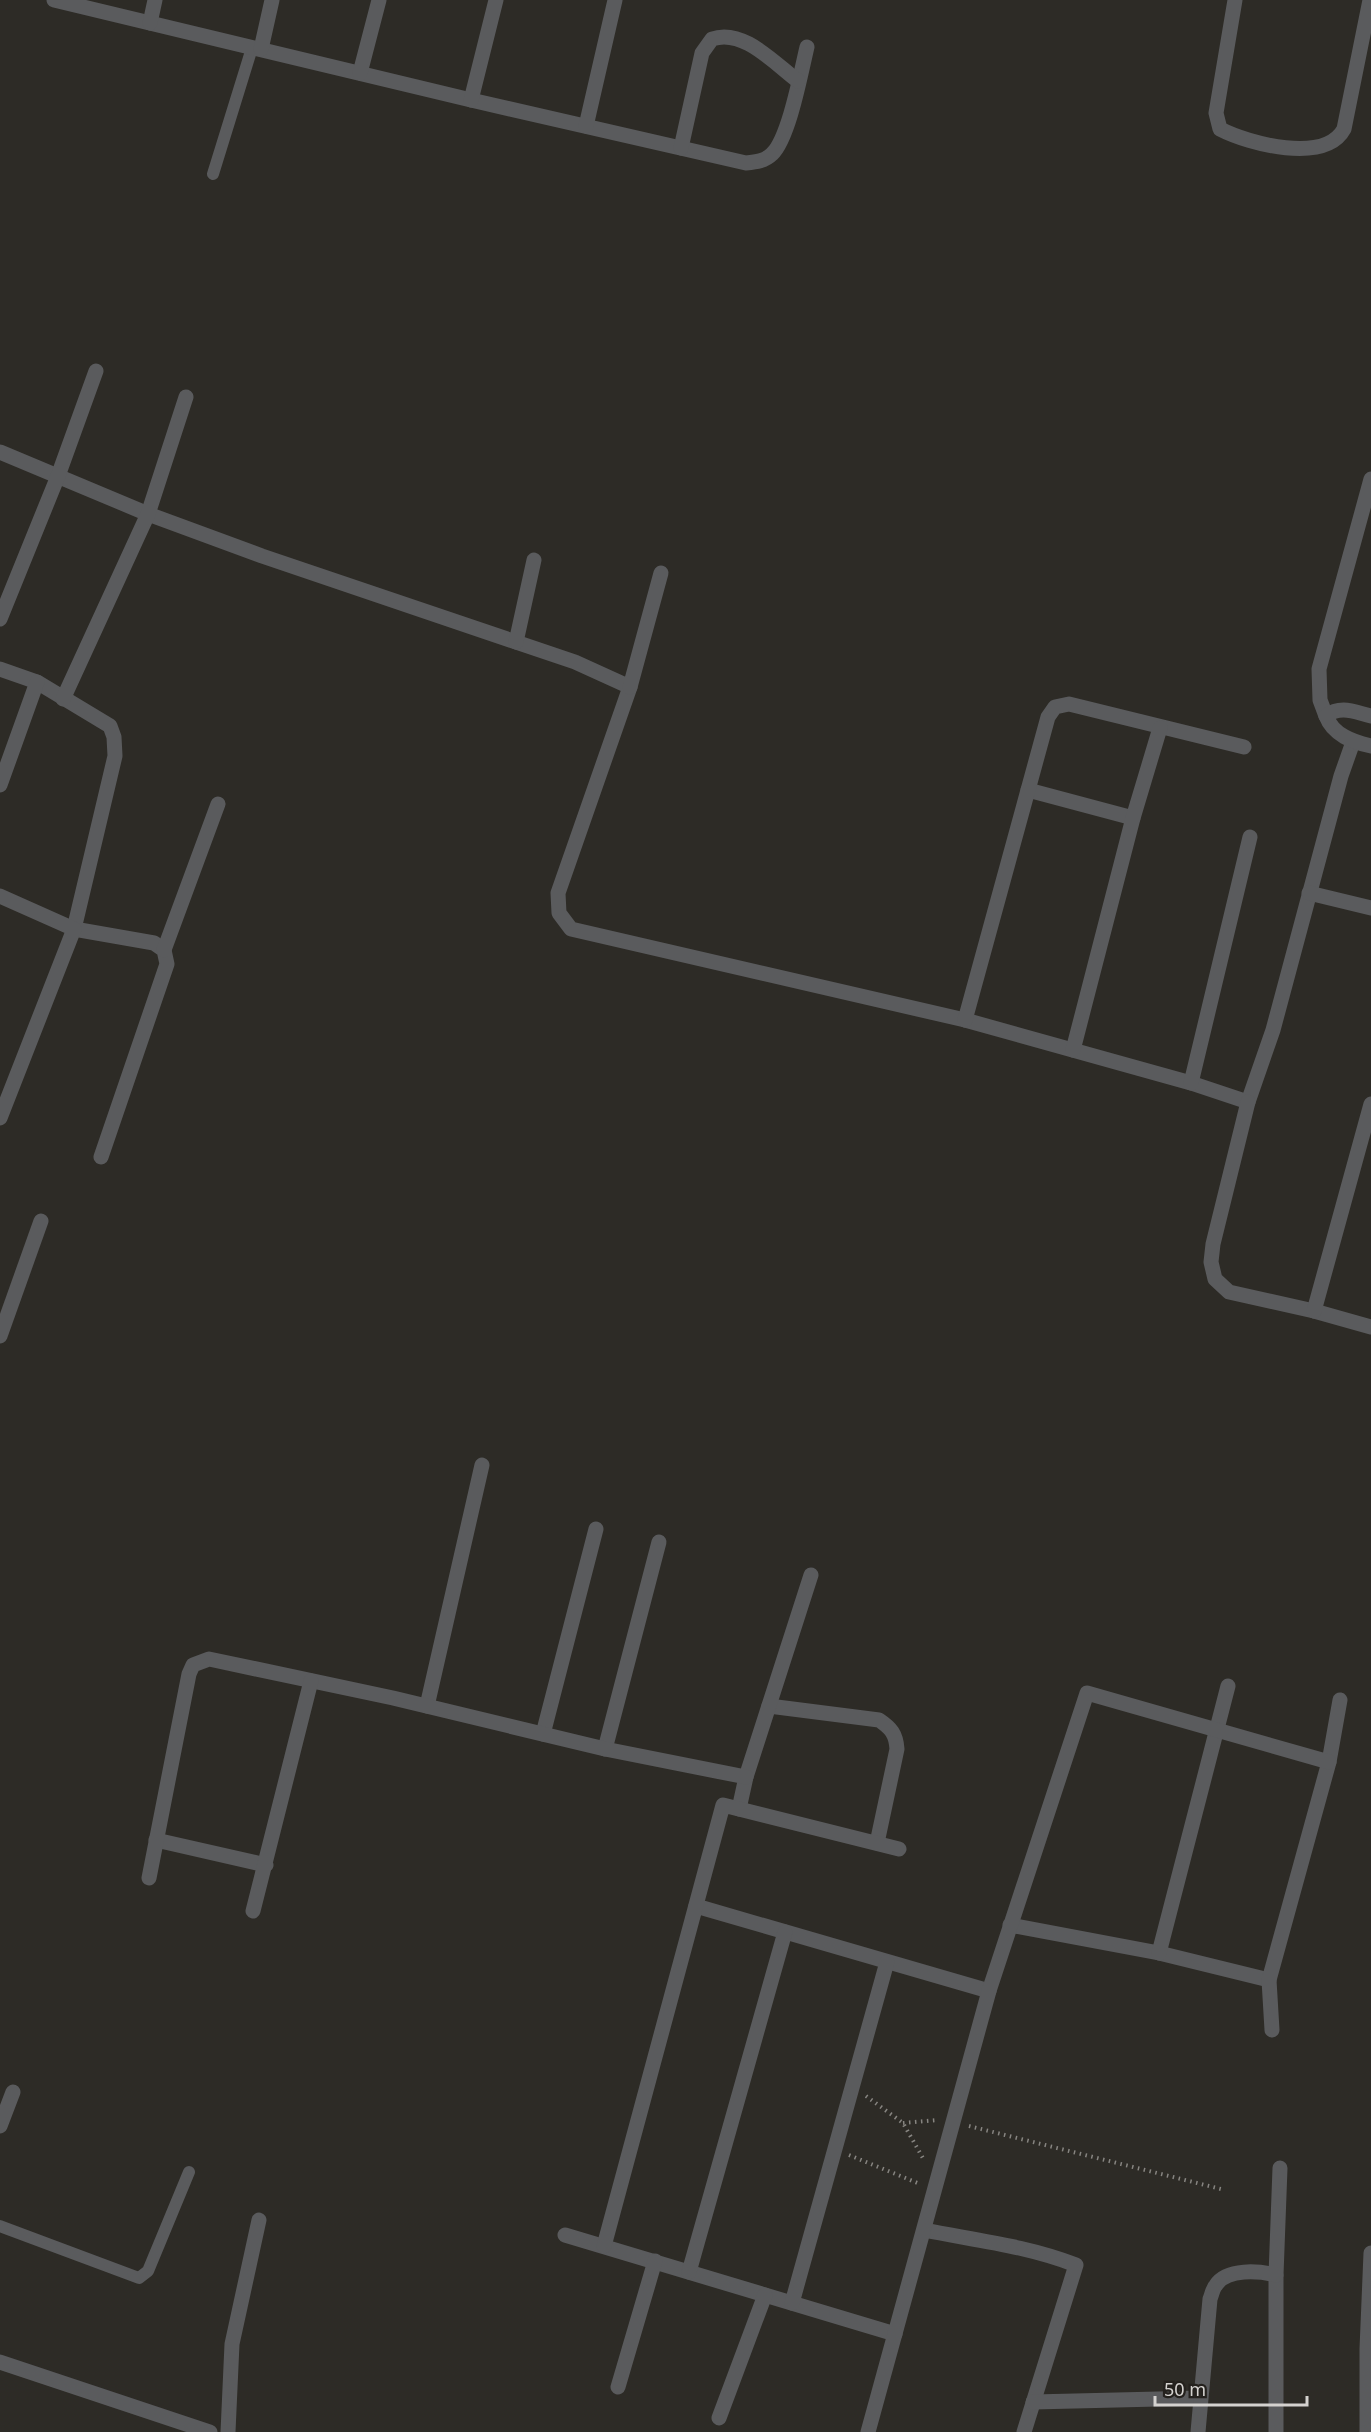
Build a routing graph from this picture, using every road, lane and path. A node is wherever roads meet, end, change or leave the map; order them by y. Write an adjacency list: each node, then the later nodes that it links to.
1 (54, 0): 9 (street)
2 (155, 0): 9 (street)
3 (272, 0): 11 (street)
4 (379, 0): 12 (street)
5 (496, 0): 14 (street)
6 (615, 0): 15 (street)
7 (1235, 0): 8 (street)
8 (1370, 0)
9 (150, 23): 11 (street)
10 (807, 47): 13 (street)
11 (256, 48): 12 (street); 17 (lane)
12 (360, 73): 14 (street)
13 (798, 81): 16 (street); 16 (street)
14 (471, 100): 15 (street)
15 (586, 126): 16 (street)
16 (681, 148)
17 (213, 174)
18 (96, 371): 21 (street)
19 (186, 397): 23 (street)
20 (0, 452): 21 (street)
21 (58, 476): 23 (street); 26 (street)
22 (1371, 479): 33 (street)
23 (148, 514): 27 (street); 31 (street)
24 (534, 560): 27 (street)
25 (661, 573): 30 (street)
26 (0, 619)
27 (516, 642): 30 (street)
28 (0, 669): 29 (street)
29 (37, 682): 31 (street); 38 (street)
30 (630, 687): 48 (street)
31 (63, 699): 46 (street)
32 (1371, 716): 33 (street)
33 (1329, 718): 35 (street)
34 (1160, 728): 37 (street); 39 (street); 41 (street)
35 (1353, 742): 36 (street); 43 (street)
36 (1371, 746)
37 (1244, 747)
38 (0, 785)
39 (1028, 790): 41 (street); 48 (street)
40 (218, 804): 47 (street)
41 (1133, 818): 49 (street)
42 (1250, 837): 50 (street)
43 (1309, 893): 45 (street); 51 (street)
44 (0, 896): 46 (street)
45 (1371, 908)
46 (74, 929): 47 (street); 53 (street)
47 (164, 950): 54 (street)
48 (965, 1020): 49 (street)
49 (1073, 1050): 50 (street)
50 (1191, 1083): 51 (street)
51 (1248, 1102): 56 (street)
52 (1371, 1104): 56 (street)
53 (0, 1118)
54 (101, 1157)
55 (41, 1221): 58 (street)
56 (1314, 1311): 57 (street)
57 (1371, 1327)
58 (0, 1336)
59 (482, 1465): 66 (street)
60 (596, 1529): 69 (street)
61 (659, 1542): 70 (street)
62 (811, 1575): 67 (street)
63 (311, 1680): 66 (street); 74 (street); 77 (street)
64 (1228, 1686): 68 (street)
65 (1340, 1700): 71 (street)
66 (427, 1706): 69 (street)
67 (769, 1706): 72 (street); 75 (street)
68 (1217, 1730): 71 (street); 81 (street); 83 (street)
69 (543, 1734): 70 (street)
70 (605, 1749): 72 (street)
71 (1329, 1762): 85 (street)
72 (746, 1777): 73 (street)
73 (739, 1809): 75 (street); 79 (street)
74 (156, 1840): 77 (street); 78 (street)
75 (877, 1844): 76 (street)
76 (900, 1849)
77 (266, 1864): 80 (street)
78 (149, 1878)
79 (696, 1906): 82 (street); 102 (street)
80 (253, 1911)
81 (1010, 1925): 83 (street); 86 (street)
82 (785, 1932): 84 (street); 105 (street)
83 (1159, 1953): 85 (street)
84 (888, 1962): 86 (street); 88 (street)
85 (1269, 1980): 87 (street)
86 (989, 1991): 90 (street)
87 (1272, 2030)
88 (852, 2086): 91 (path); 93 (street)
89 (13, 2092): 92 (street)
90 (953, 2122): 91 (path); 96 (street); 97 (path)
91 (903, 2123): 96 (path)
92 (0, 2126)
93 (835, 2149): 96 (path); 108 (street)
94 (1280, 2168): 106 (street)
95 (189, 2172): 99 (lane)
96 (934, 2189): 100 (street)
97 (1221, 2189)
98 (259, 2220): 116 (street)
99 (0, 2226)
100 (924, 2230): 109 (street); 113 (street)
101 (565, 2235): 102 (street)
102 (604, 2246): 104 (street)
103 (1371, 2253): 121 (street)
104 (655, 2261): 105 (street); 111 (street)
105 (689, 2272): 107 (street)
106 (1276, 2275): 112 (street); 120 (street)
107 (765, 2295): 108 (street); 114 (street)
108 (792, 2303): 109 (street)
109 (895, 2334): 117 (street)
110 (0, 2362): 115 (street)
111 (618, 2387)
112 (1200, 2398): 113 (street); 119 (street)
113 (1033, 2402): 118 (street)
114 (719, 2418)
115 (210, 2432)
116 (228, 2432)
117 (868, 2432)
118 (1024, 2432)
119 (1198, 2432)
120 (1276, 2432)
121 (1367, 2432)

